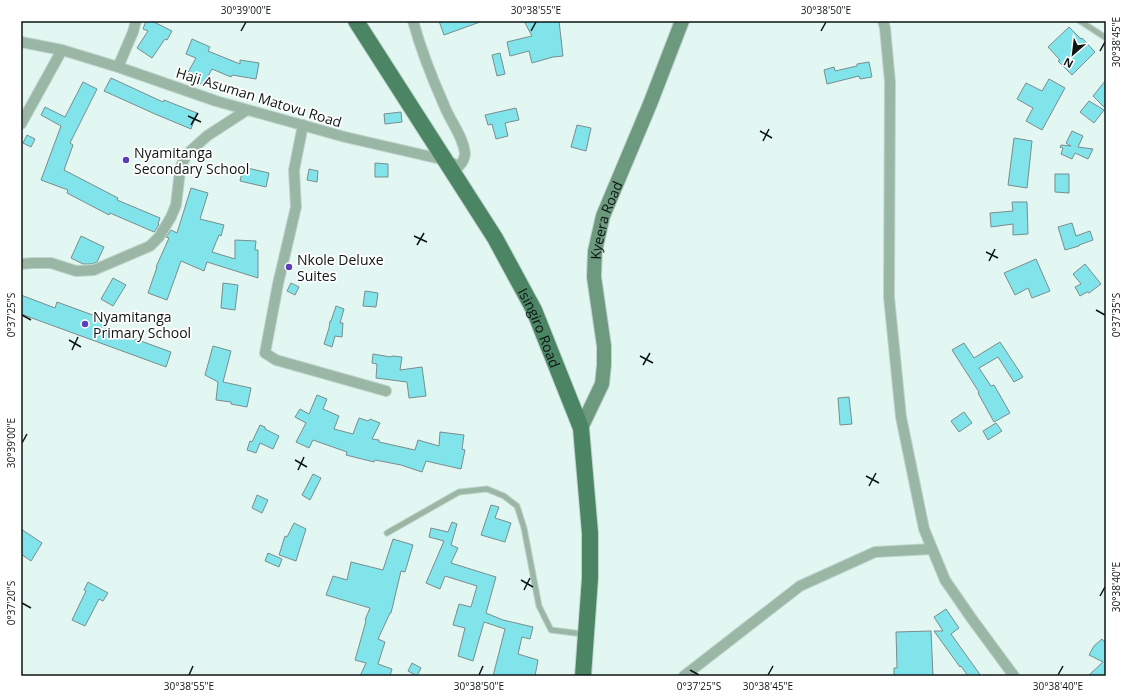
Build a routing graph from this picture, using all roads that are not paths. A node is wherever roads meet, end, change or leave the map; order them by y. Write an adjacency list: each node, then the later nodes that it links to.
1 (136, 21): 10 (street)
2 (356, 21): 14 (main road, Isingiro Road)
3 (413, 21): 14 (street, Haji Asuman Matovu Road)
4 (682, 21): 17 (main road, Kyeera Road)
5 (883, 21): 19 (street)
6 (1080, 21): 7 (lane)
7 (1106, 38)
8 (21, 42): 9 (street, Haji Asuman Matovu Road)
9 (62, 50): 10 (street, Haji Asuman Matovu Road); 12 (street)
10 (118, 67): 11 (street, Haji Asuman Matovu Road)
11 (247, 110): 13 (street, Haji Asuman Matovu Road); 15 (street)
12 (21, 124)
13 (303, 125): 14 (street, Haji Asuman Matovu Road); 16 (street)
14 (444, 160): 17 (main road, Isingiro Road)
15 (21, 264)
16 (386, 391)
17 (581, 428): 20 (main road, Isingiro Road)
18 (387, 533): 20 (lane)
19 (932, 549): 22 (street); 23 (street)
20 (586, 634): 21 (main road, Isingiro Road)
21 (583, 676)
22 (684, 676)
23 (1014, 676)

